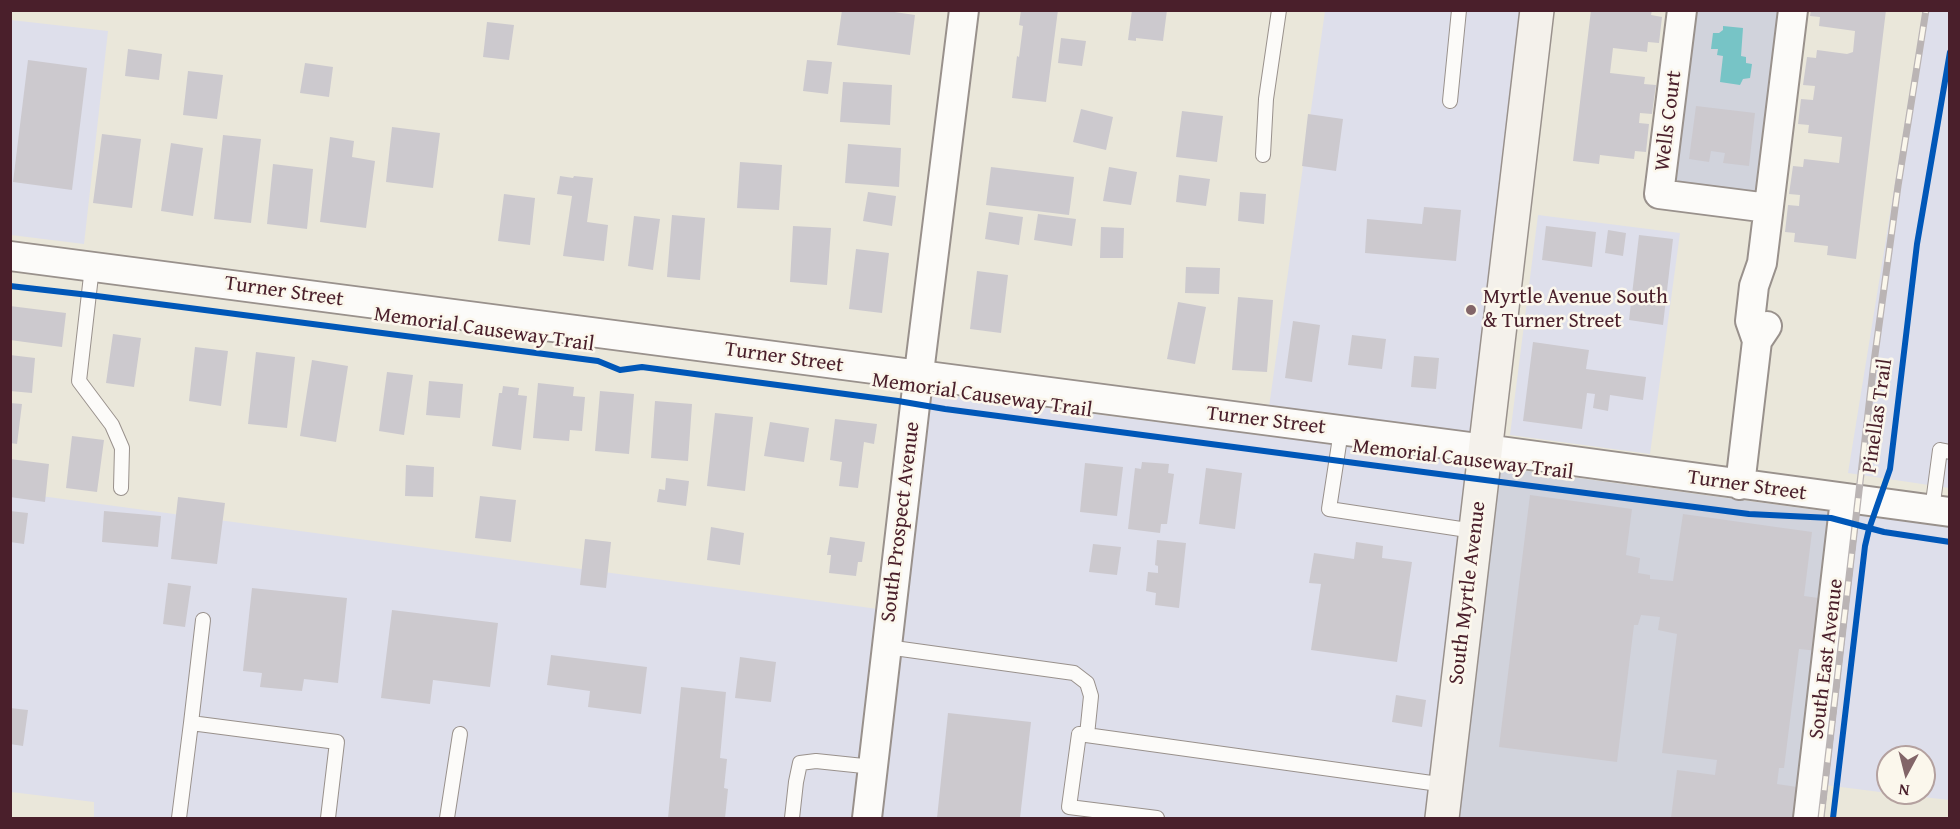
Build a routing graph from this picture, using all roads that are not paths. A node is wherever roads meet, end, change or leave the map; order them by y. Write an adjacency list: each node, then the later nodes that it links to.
1 (964, 10): 12 (street, South Prospect Avenue)
2 (1279, 10): 8 (lane)
3 (1459, 10): 7 (lane)
4 (1537, 10): 14 (main road, South Myrtle Avenue)
5 (1682, 10): 9 (street, Wells Court)
6 (1793, 10): 9 (street)
7 (1450, 101)
8 (1263, 155)
9 (1768, 208): 16 (street)
10 (10, 256): 11 (street, Turner Street)
11 (92, 267): 12 (street, Turner Street); 17 (lane)
12 (920, 376): 13 (street, Turner Street); 22 (street, South Prospect Avenue)
13 (1341, 431): 14 (street, Turner Street); 20 (lane)
14 (1485, 449): 16 (street, Turner Street); 20 (main road, South Myrtle Avenue)
15 (1945, 451): 19 (lane)
16 (1740, 485): 18 (street, Turner Street)
17 (121, 488)
18 (1845, 498): 19 (street, Turner Street); 35 (street, South East Avenue)
19 (1941, 511)
20 (1474, 531): 27 (main road, South Myrtle Avenue)
21 (203, 620): 23 (lane)
22 (887, 647): 25 (lane); 26 (street, South Prospect Avenue)
23 (191, 723): 28 (lane); 29 (lane)
24 (460, 734): 30 (lane)
25 (1088, 735): 27 (lane); 33 (lane)
26 (873, 767): 31 (lane); 32 (street, South Prospect Avenue)
27 (1446, 785): 34 (main road, South Myrtle Avenue)
28 (179, 819)
29 (328, 819)
30 (447, 819)
31 (792, 819)
32 (867, 819)
33 (1157, 819)
34 (1442, 819)
35 (1808, 819)

